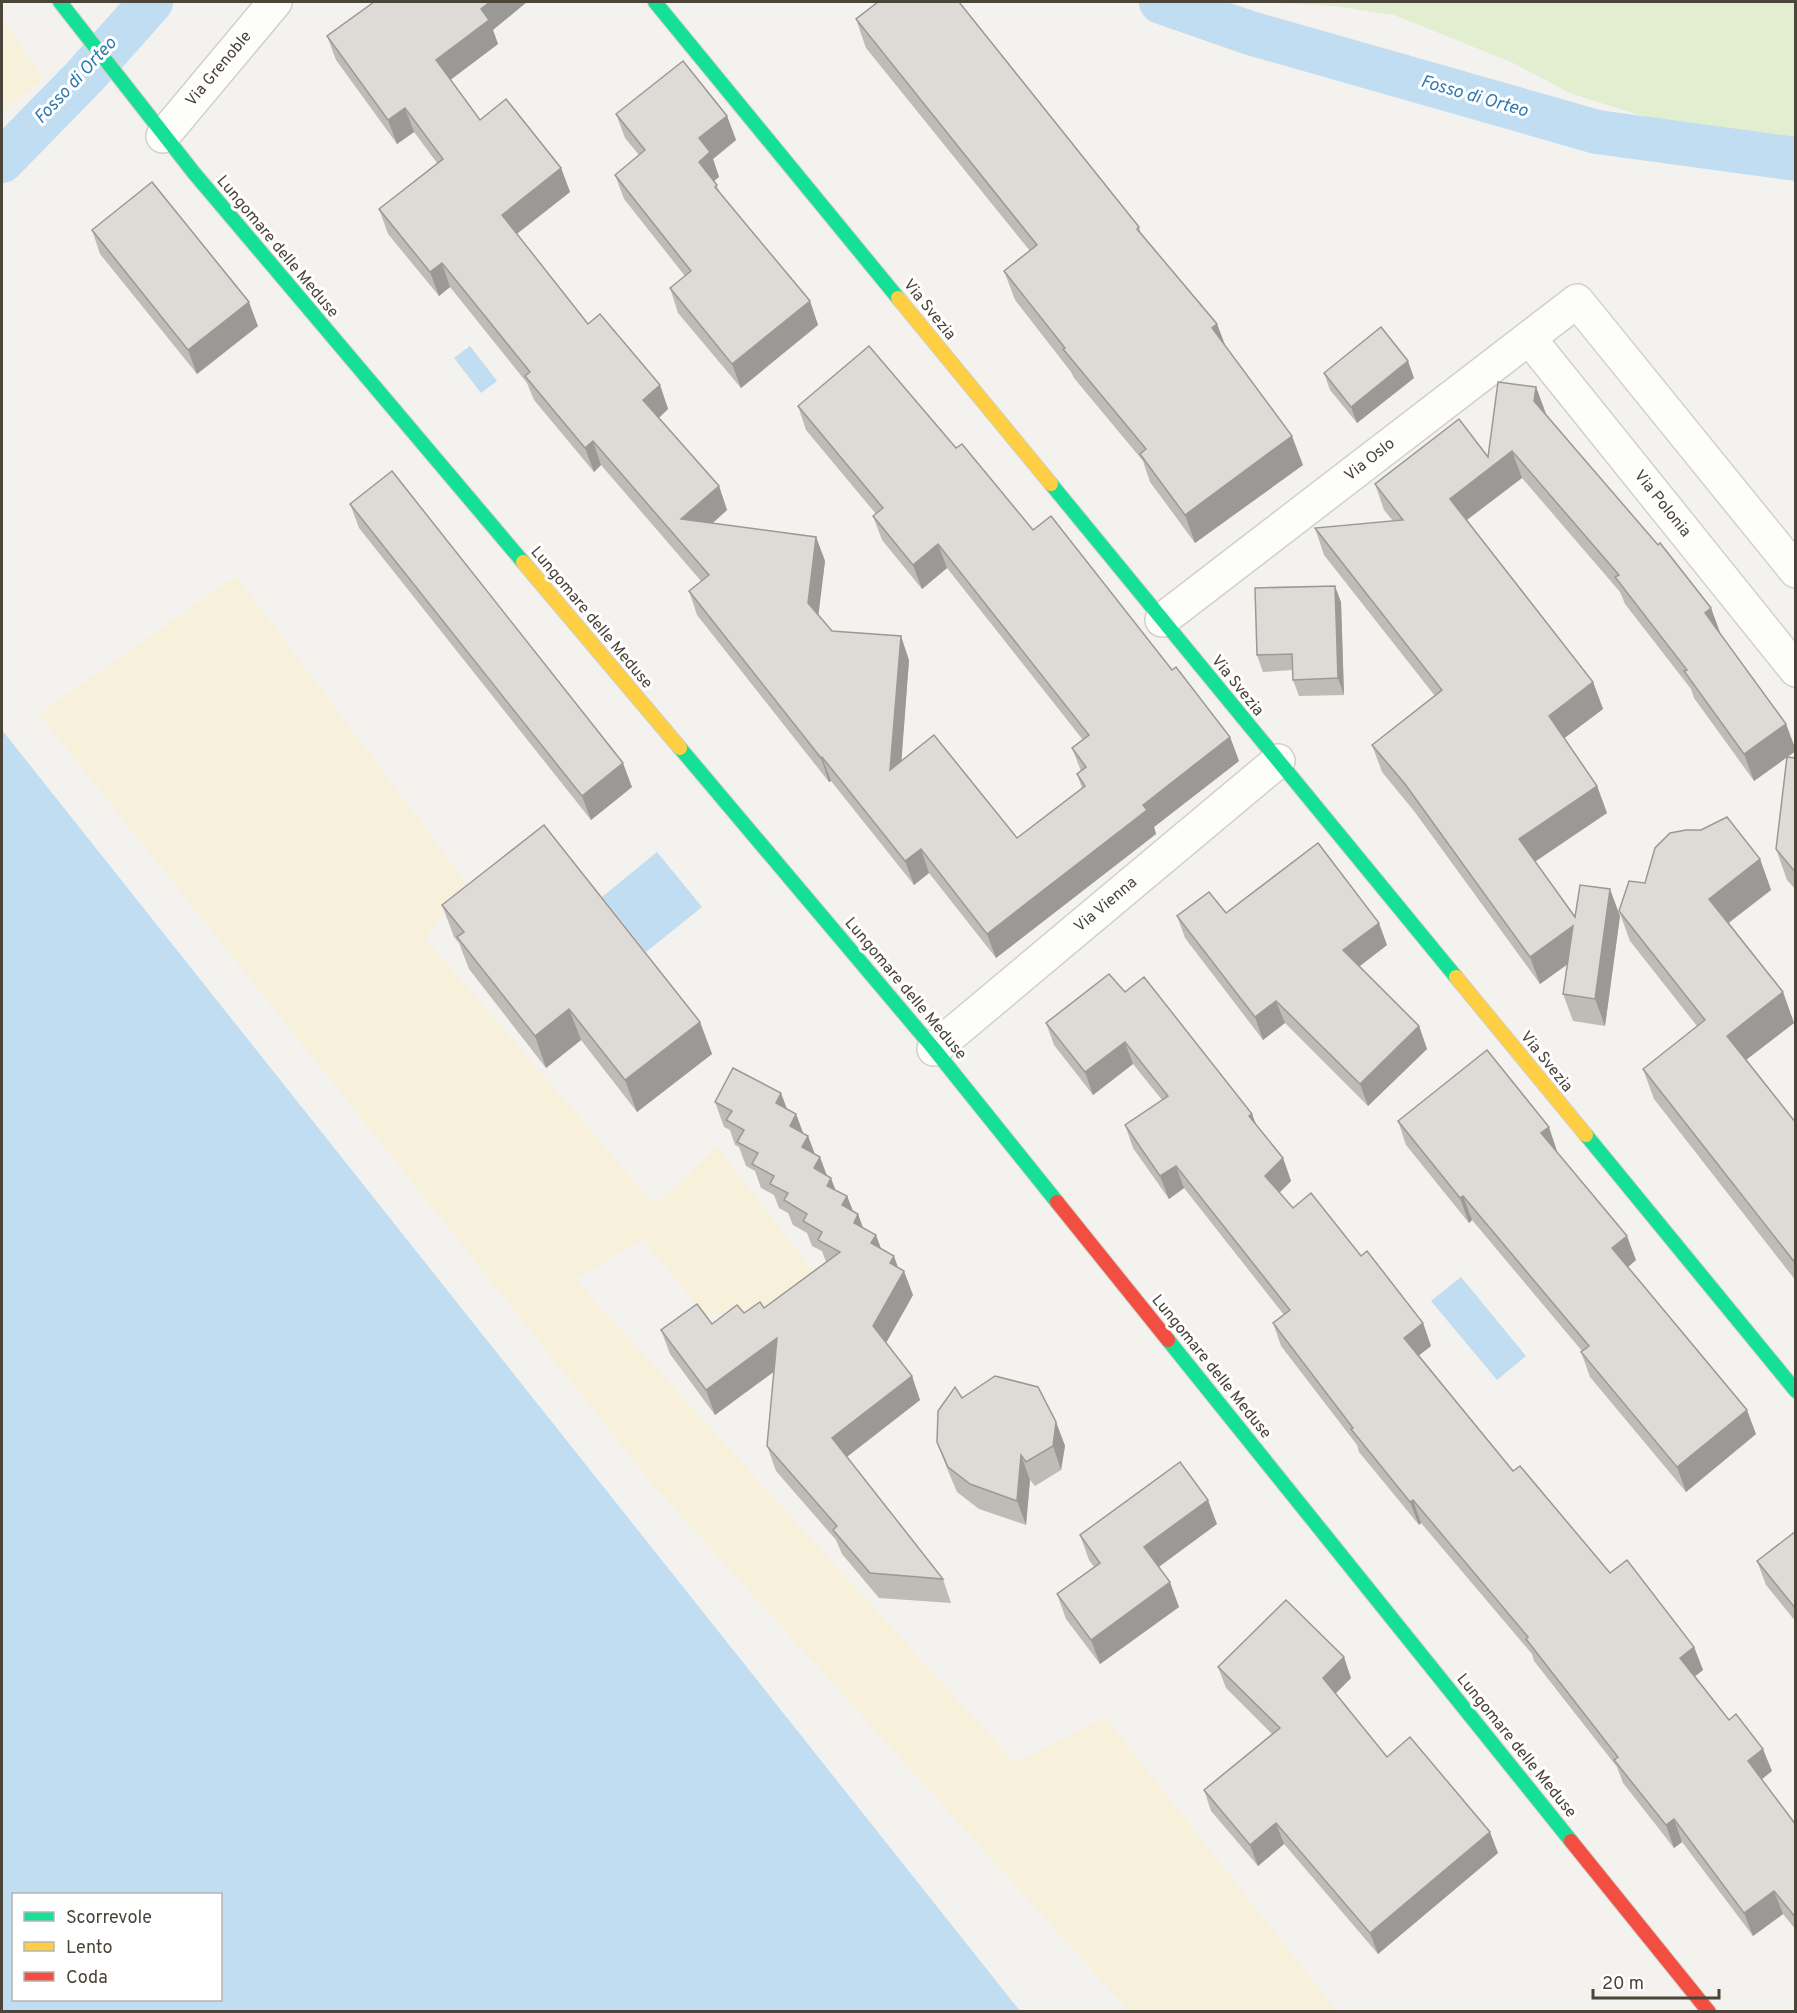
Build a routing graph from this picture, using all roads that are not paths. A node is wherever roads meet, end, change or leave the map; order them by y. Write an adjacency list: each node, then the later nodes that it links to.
1 (60, 2): 4 (main road, Lungomare delle Meduse)
2 (275, 2): 4 (street, Via Grenoble)
3 (655, 2): 7 (main road, Via Svezia)
4 (156, 127): 10 (main road, Lungomare delle Meduse)
5 (1528, 338): 6 (street, Via Oslo); 7 (street, Via Oslo); 8 (street, Via Polonia)
6 (1796, 571)
7 (1162, 620): 9 (main road, Via Svezia)
8 (1796, 670)
9 (1278, 761): 10 (street, Via Vienna); 11 (main road, Via Svezia)
10 (934, 1049): 12 (main road, Lungomare delle Meduse)
11 (1796, 1391)
12 (1709, 2012)

